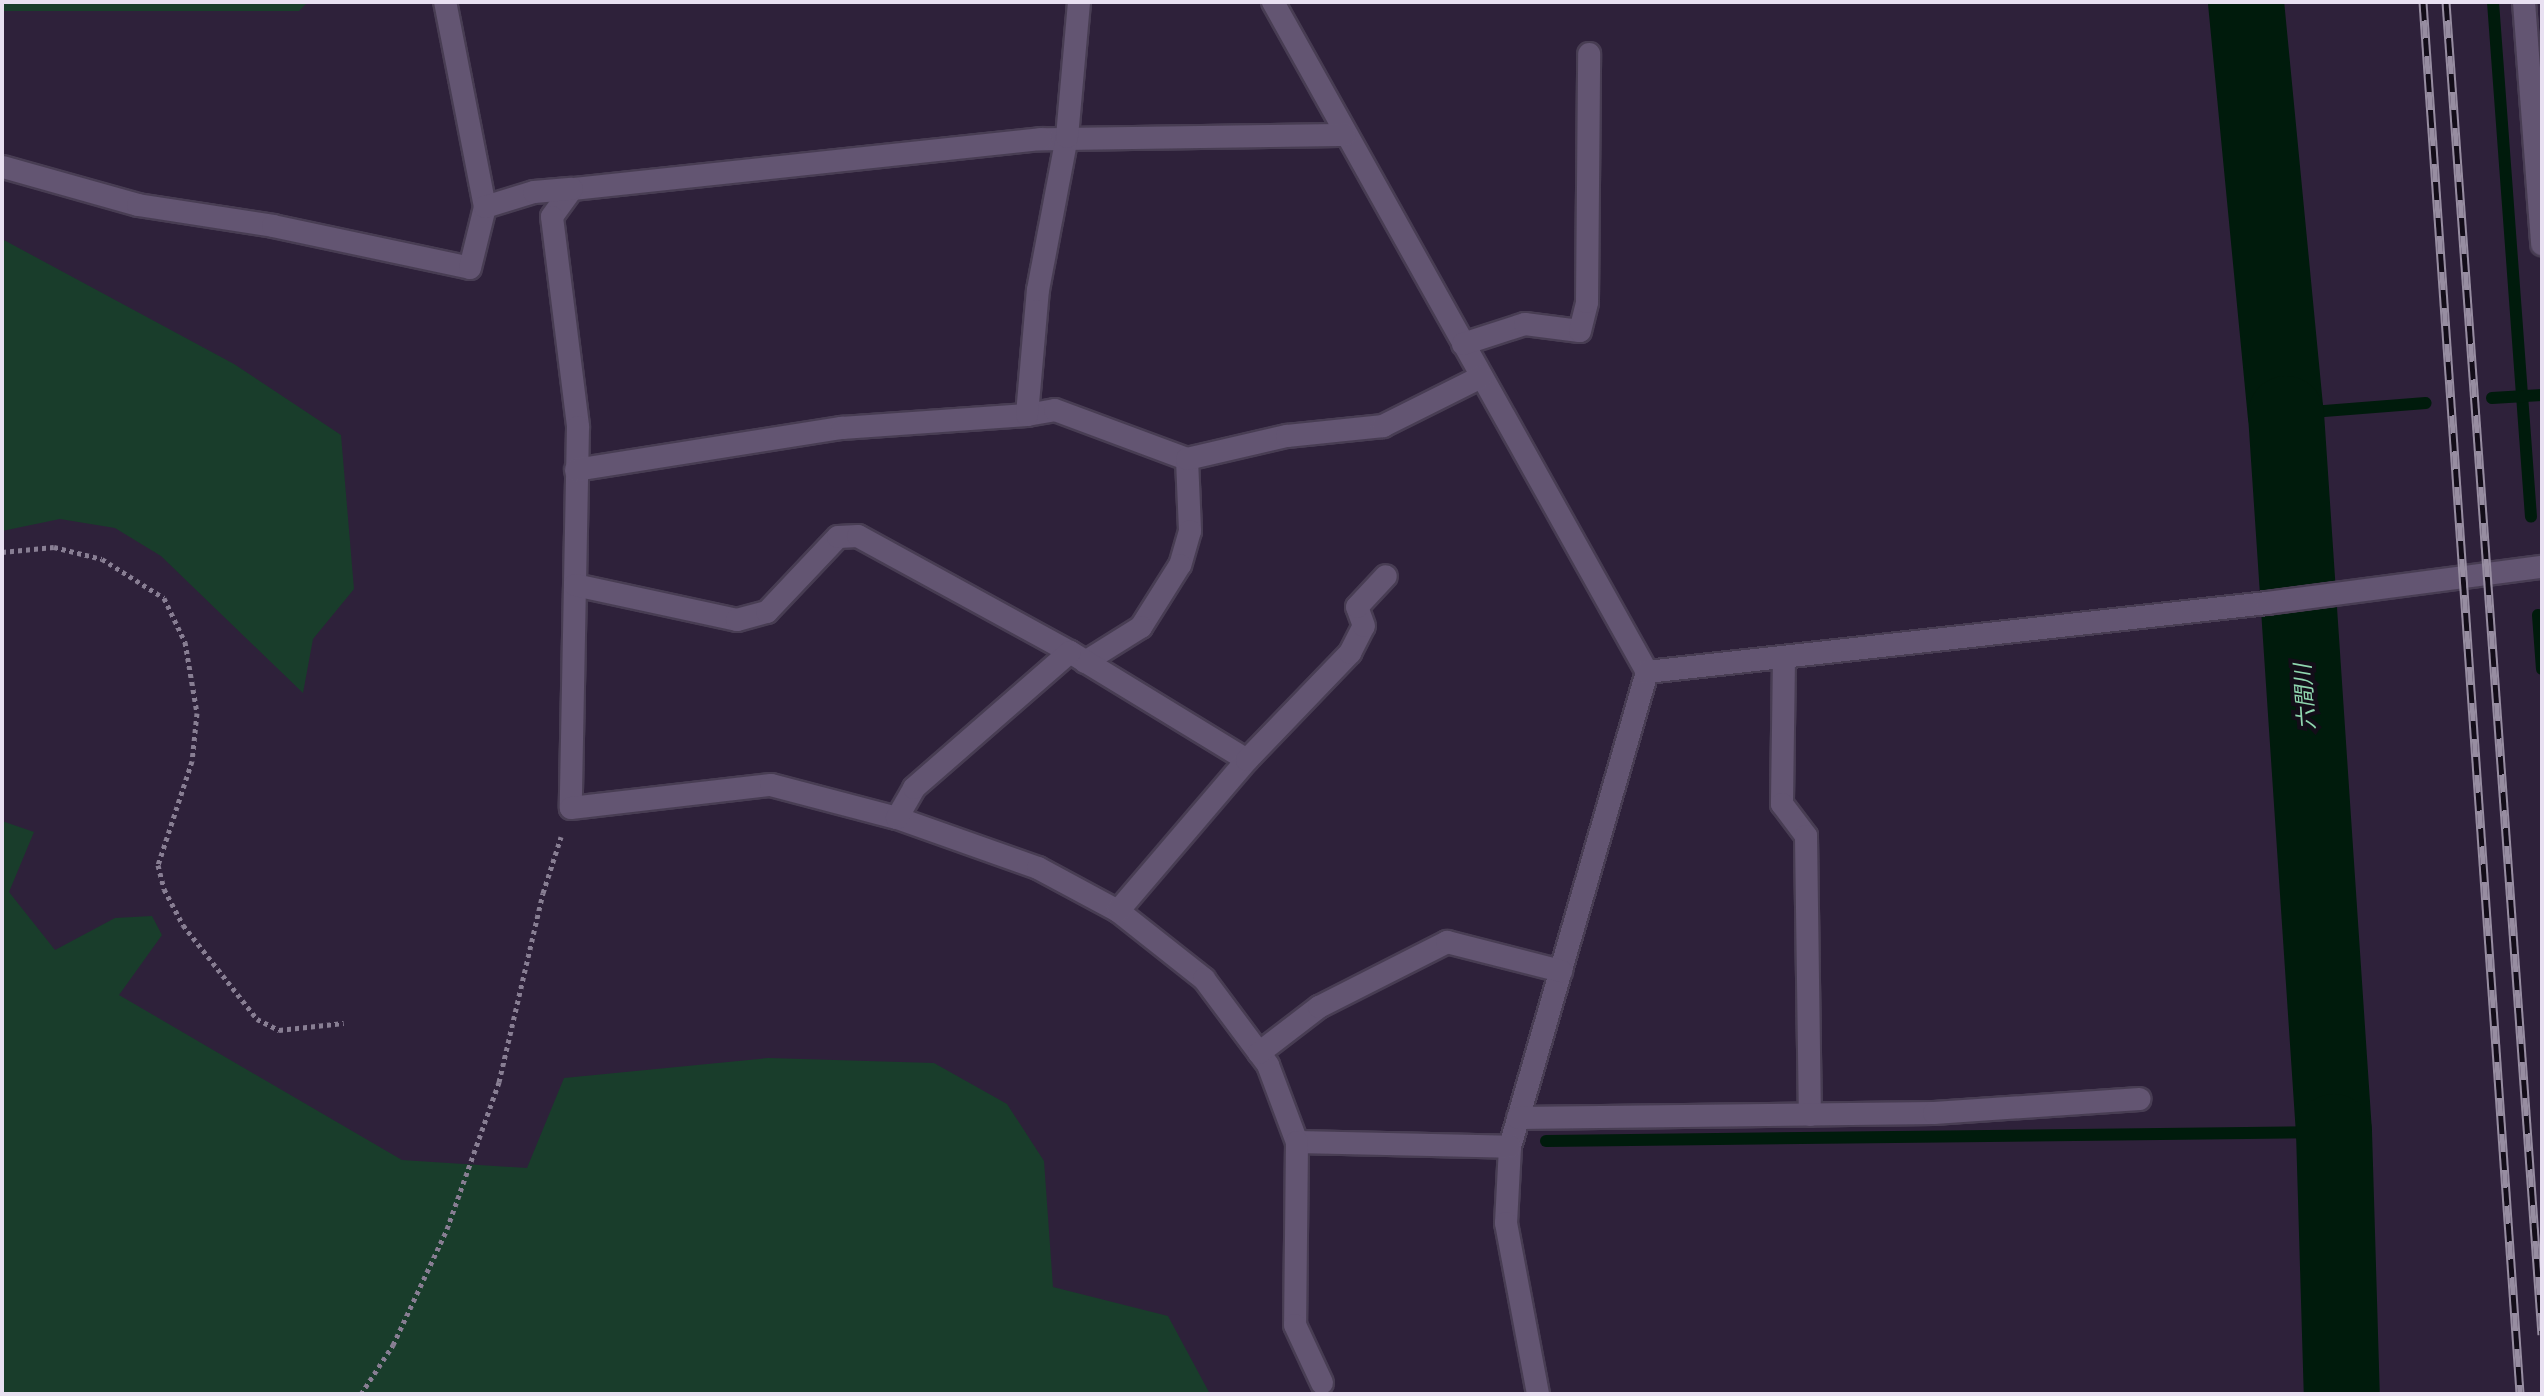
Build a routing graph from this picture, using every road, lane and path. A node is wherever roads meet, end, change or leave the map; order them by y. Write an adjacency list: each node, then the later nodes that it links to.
1 (445, 2): 10 (street)
2 (1079, 2): 7 (street)
3 (1273, 2): 6 (street)
4 (2524, 2): 11 (street)
5 (1589, 54): 12 (street)
6 (1345, 135): 7 (street); 12 (street)
7 (1067, 137): 9 (street); 14 (street)
8 (3, 167): 10 (street)
9 (572, 189): 10 (street); 16 (street)
10 (485, 207)
11 (2542, 244)
12 (1463, 344): 13 (street)
13 (1481, 377): 15 (street); 23 (street)
14 (1027, 415): 15 (street); 16 (street)
15 (1187, 459): 21 (street)
16 (576, 470): 20 (street)
17 (2, 552): 29 (path)
18 (2542, 567): 22 (street)
19 (1386, 576): 24 (street)
20 (575, 585): 21 (street); 25 (street)
21 (1078, 657): 24 (street); 26 (street)
22 (1784, 658): 23 (street); 32 (street)
23 (1647, 672): 28 (street)
24 (1247, 760): 27 (street)
25 (571, 808): 26 (street); 37 (path)
26 (897, 818): 27 (street)
27 (1118, 911): 30 (street)
28 (1561, 971): 30 (street); 33 (street)
29 (344, 1023)
30 (1259, 1053): 34 (street)
31 (2140, 1099): 32 (street)
32 (1810, 1115): 33 (street)
33 (1518, 1118): 35 (street)
34 (1297, 1142): 35 (street); 36 (street)
35 (1510, 1147): 38 (street)
36 (1322, 1383)
37 (361, 1394)
38 (1538, 1394)

